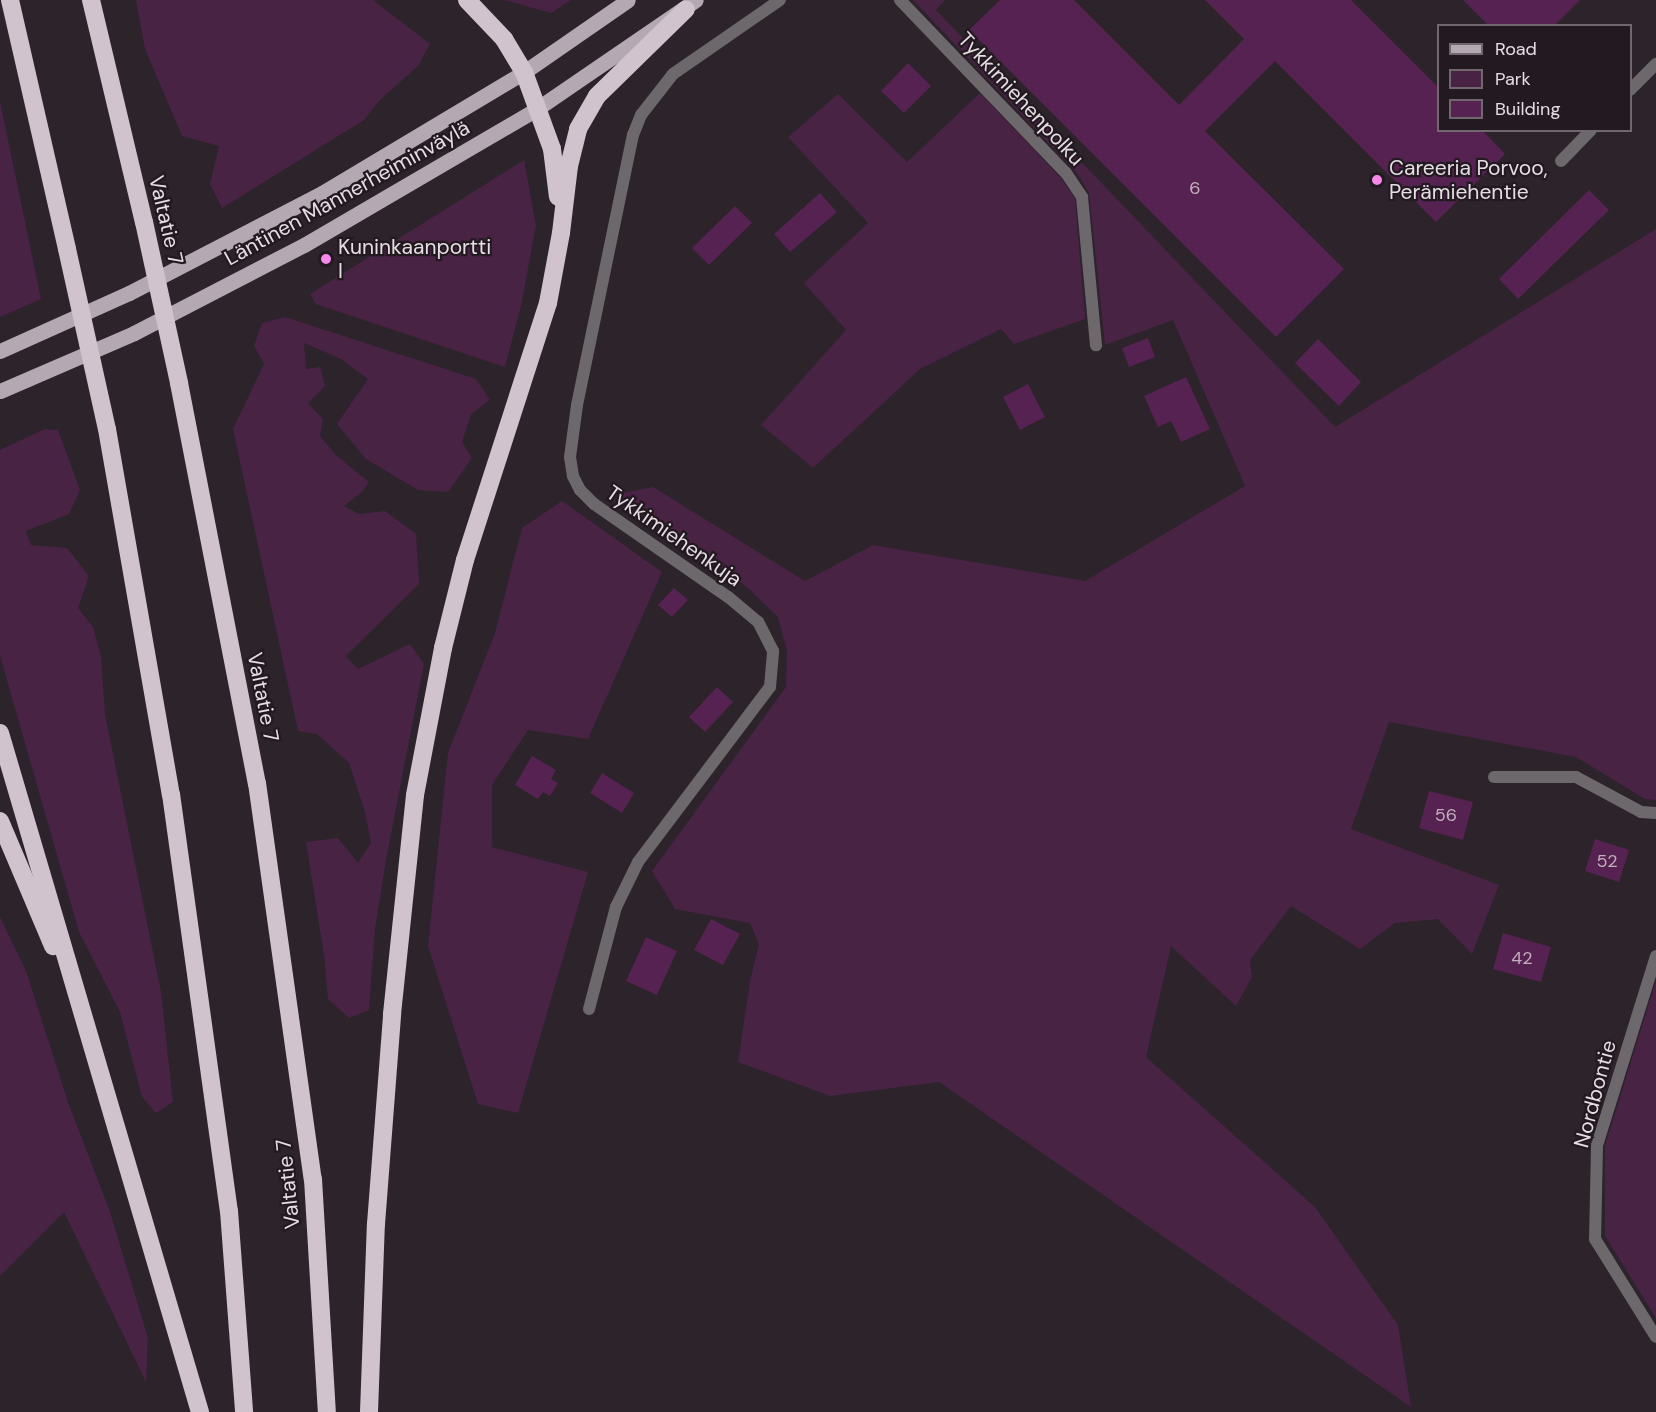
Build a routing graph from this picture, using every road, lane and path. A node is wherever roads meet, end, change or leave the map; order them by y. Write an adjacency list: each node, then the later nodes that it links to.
1 (10, 0): 27 (highway, bridge)
2 (91, 0): 28 (highway, Valtatie 7, bridge)
3 (467, 0): 9 (highway)
4 (628, 0): 9 (main road, Läntinen Mannerheiminväylä)
5 (780, 0): 23 (street, Tykkimiehenkuja)
6 (900, 0): 15 (street, Tykkimiehenpolku)
7 (691, 4): 11 (main road, Läntinen Mannerheiminväylä); 14 (highway)
8 (1656, 64): 10 (street)
9 (524, 72): 11 (highway); 16 (main road, Läntinen Mannerheiminväylä)
10 (1632, 88)
11 (538, 108): 14 (highway); 17 (main road, Läntinen Mannerheiminväylä)
12 (1589, 132): 13 (street)
13 (1561, 161)
14 (561, 233): 29 (highway)
15 (1096, 345)
16 (0, 351)
17 (0, 391)
18 (0, 733): 24 (highway)
19 (1494, 777): 20 (street)
20 (1656, 813)
21 (0, 821): 24 (highway)
22 (1656, 956): 25 (street, Nordbontie)
23 (589, 1009)
24 (100, 1066): 26 (highway)
25 (1656, 1337)
26 (200, 1412)
27 (244, 1412)
28 (327, 1412)
29 (369, 1412)

